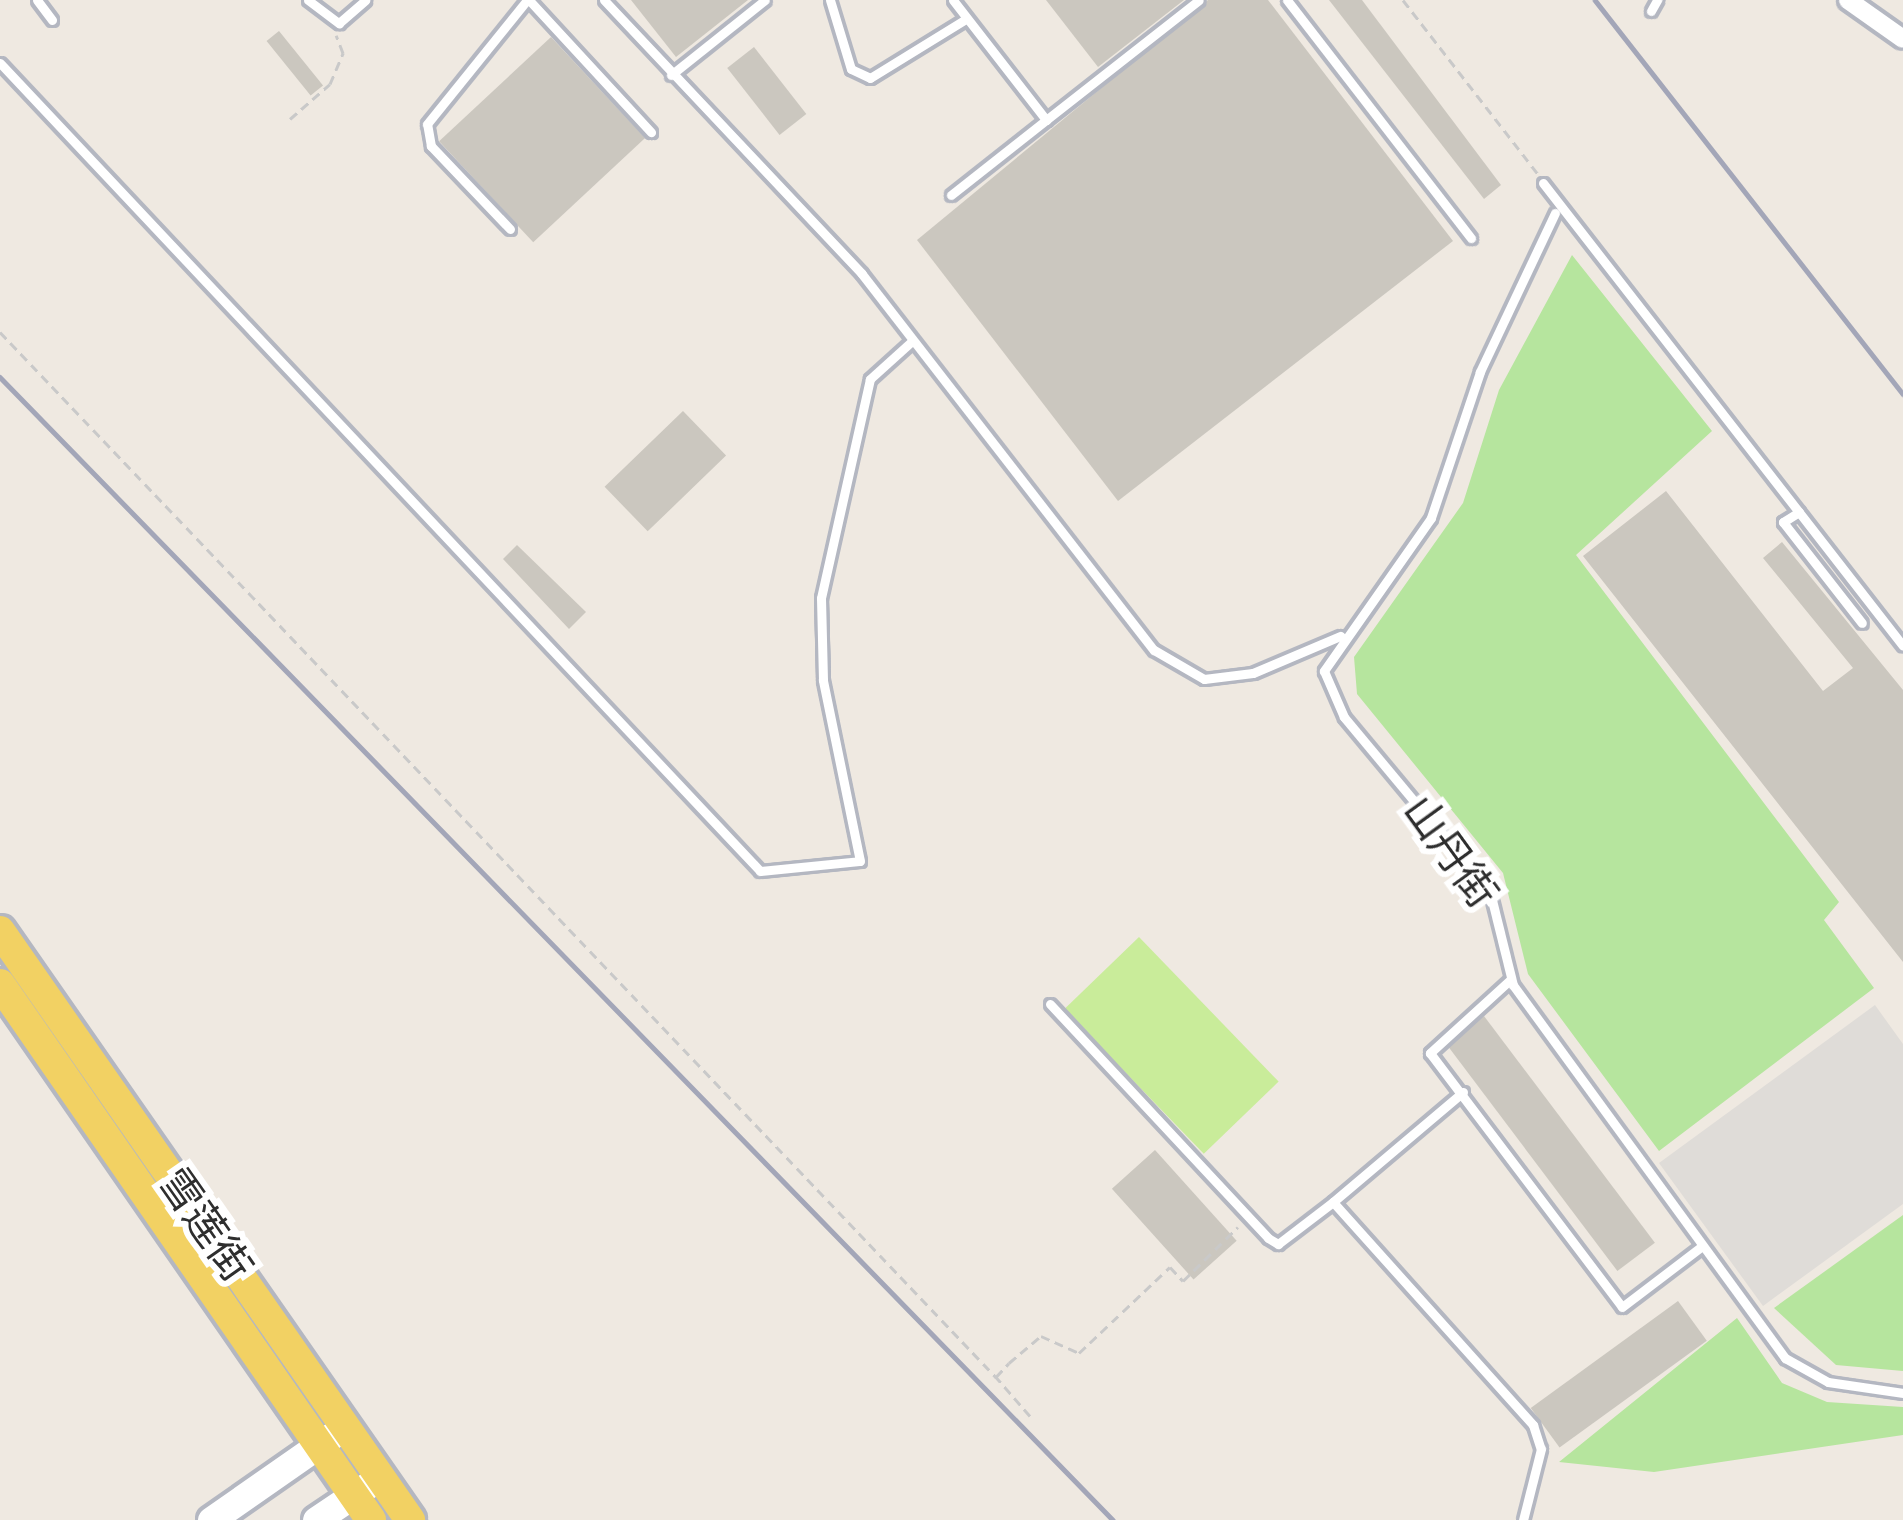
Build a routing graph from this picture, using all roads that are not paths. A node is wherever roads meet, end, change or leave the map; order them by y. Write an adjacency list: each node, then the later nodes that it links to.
1 (37, 0): 15 (lane)
2 (308, 0): 3 (lane)
3 (364, 0)
4 (528, 0): 20 (lane); 24 (lane)
5 (604, 0): 18 (lane)
6 (765, 0): 18 (lane)
7 (830, 0): 14 (lane)
8 (952, 0): 14 (lane)
9 (1198, 0): 19 (lane)
10 (1287, 0): 25 (lane)
11 (1657, 0): 13 (lane)
12 (1848, 0): 16 (street)
13 (1651, 11)
14 (966, 19): 19 (lane)
15 (52, 20)
16 (1903, 39)
17 (0, 63): 26 (lane)
18 (671, 75): 26 (lane)
19 (1046, 120): 22 (lane)
20 (651, 132)
21 (1543, 183): 27 (lane)
22 (951, 195)
23 (1556, 213): 31 (lane, 山丹街)
24 (510, 229)
25 (1471, 238)
26 (912, 341): 31 (lane)
27 (1799, 512): 28 (lane); 29 (lane)
28 (1864, 597): 29 (lane); 32 (lane)
29 (1849, 607): 30 (lane)
30 (1862, 623)
31 (1340, 636): 34 (lane, 山丹街)
32 (1903, 646)
33 (0, 931): 41 (main road, 雪莲街)
34 (1511, 979): 37 (lane); 39 (lane, 山丹街)
35 (0, 984): 42 (main road, 雪莲街)
36 (1050, 1004): 38 (lane)
37 (1462, 1092): 38 (lane); 39 (lane)
38 (1333, 1202): 48 (lane)
39 (1702, 1246): 40 (lane, 山丹街)
40 (1903, 1393)
41 (345, 1426): 42 (main road); 43 (main road, 雪莲街)
42 (319, 1444): 44 (main road, 雪莲街); 45 (main road)
43 (380, 1477): 44 (main road); 47 (main road, 雪莲街)
44 (362, 1507): 46 (main road)
45 (212, 1520)
46 (316, 1520)
47 (410, 1520)
48 (1523, 1520)

